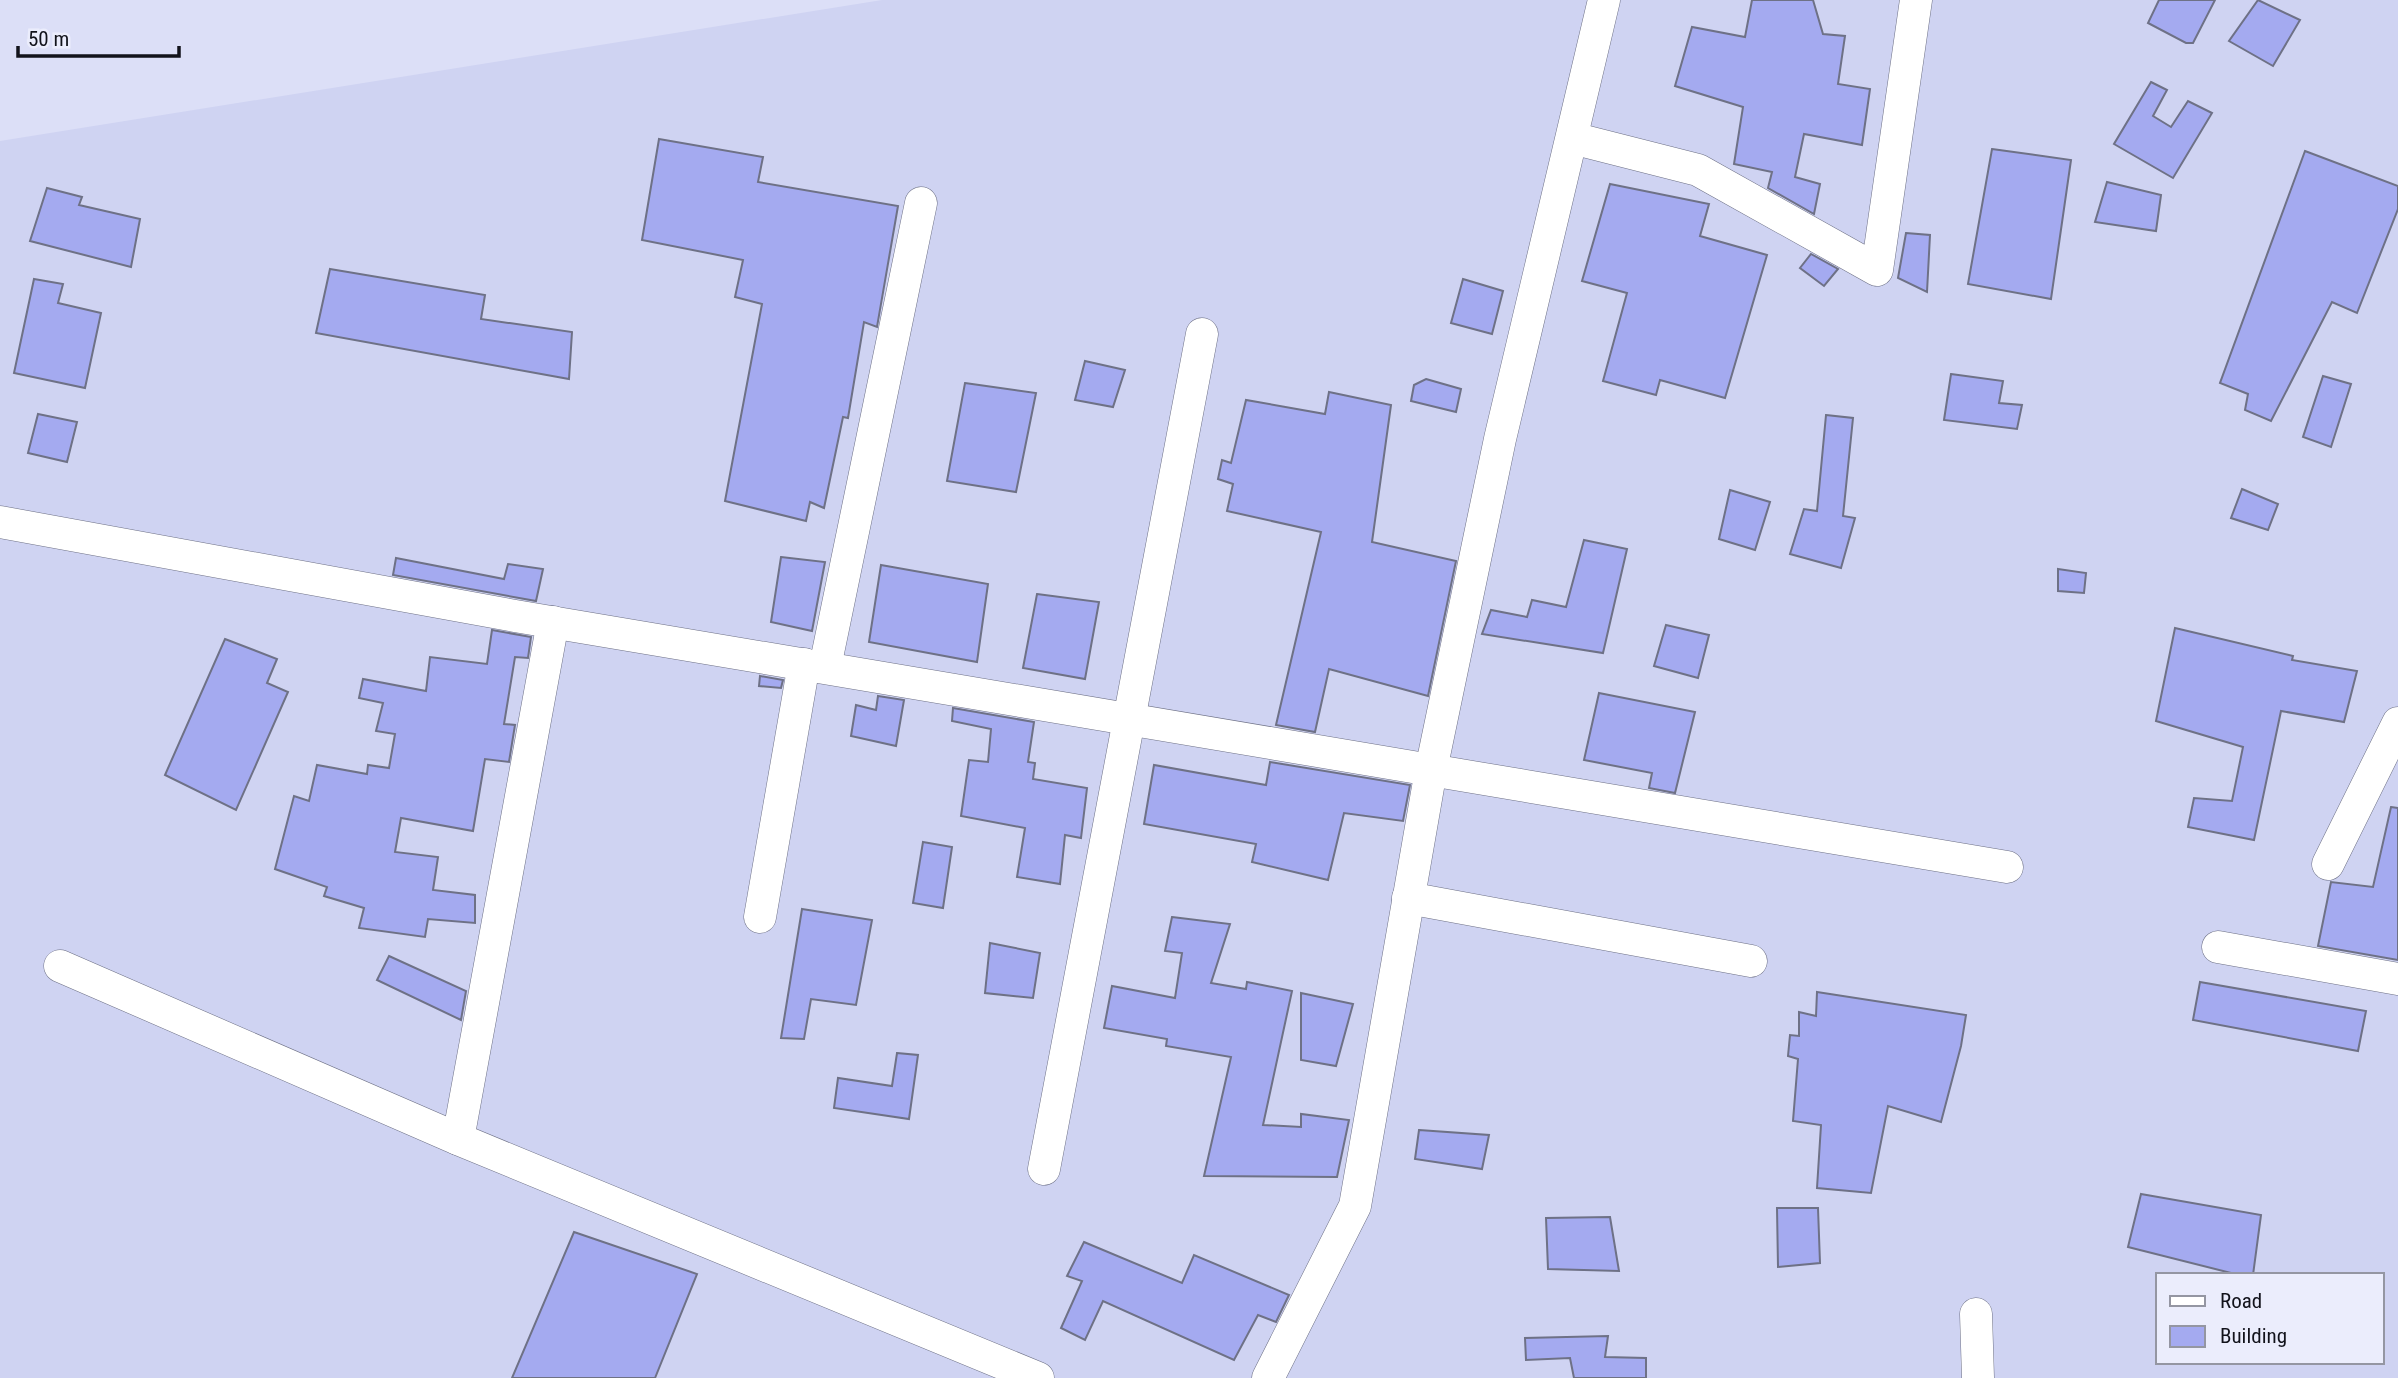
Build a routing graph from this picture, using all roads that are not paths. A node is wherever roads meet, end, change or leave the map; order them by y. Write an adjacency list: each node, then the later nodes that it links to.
1 (1604, 0): 3 (street)
2 (1916, 0): 3 (street)
3 (1572, 138): 11 (street)
4 (921, 203): 8 (street)
5 (1202, 334): 9 (street)
6 (0, 522): 7 (street)
7 (553, 622): 8 (street); 20 (street)
8 (814, 666): 9 (street); 15 (street)
9 (1127, 719): 11 (street); 21 (street)
10 (2398, 723): 12 (street)
11 (1431, 770): 13 (street); 14 (street)
12 (2328, 864)
13 (2007, 867)
14 (1408, 898): 17 (street); 24 (street)
15 (760, 917)
16 (2218, 947): 19 (street)
17 (1751, 961)
18 (60, 966): 20 (street)
19 (2398, 979)
20 (458, 1139): 23 (street)
21 (1044, 1169)
22 (1976, 1314): 25 (street)
23 (1038, 1378)
24 (1268, 1378)
25 (1978, 1378)

